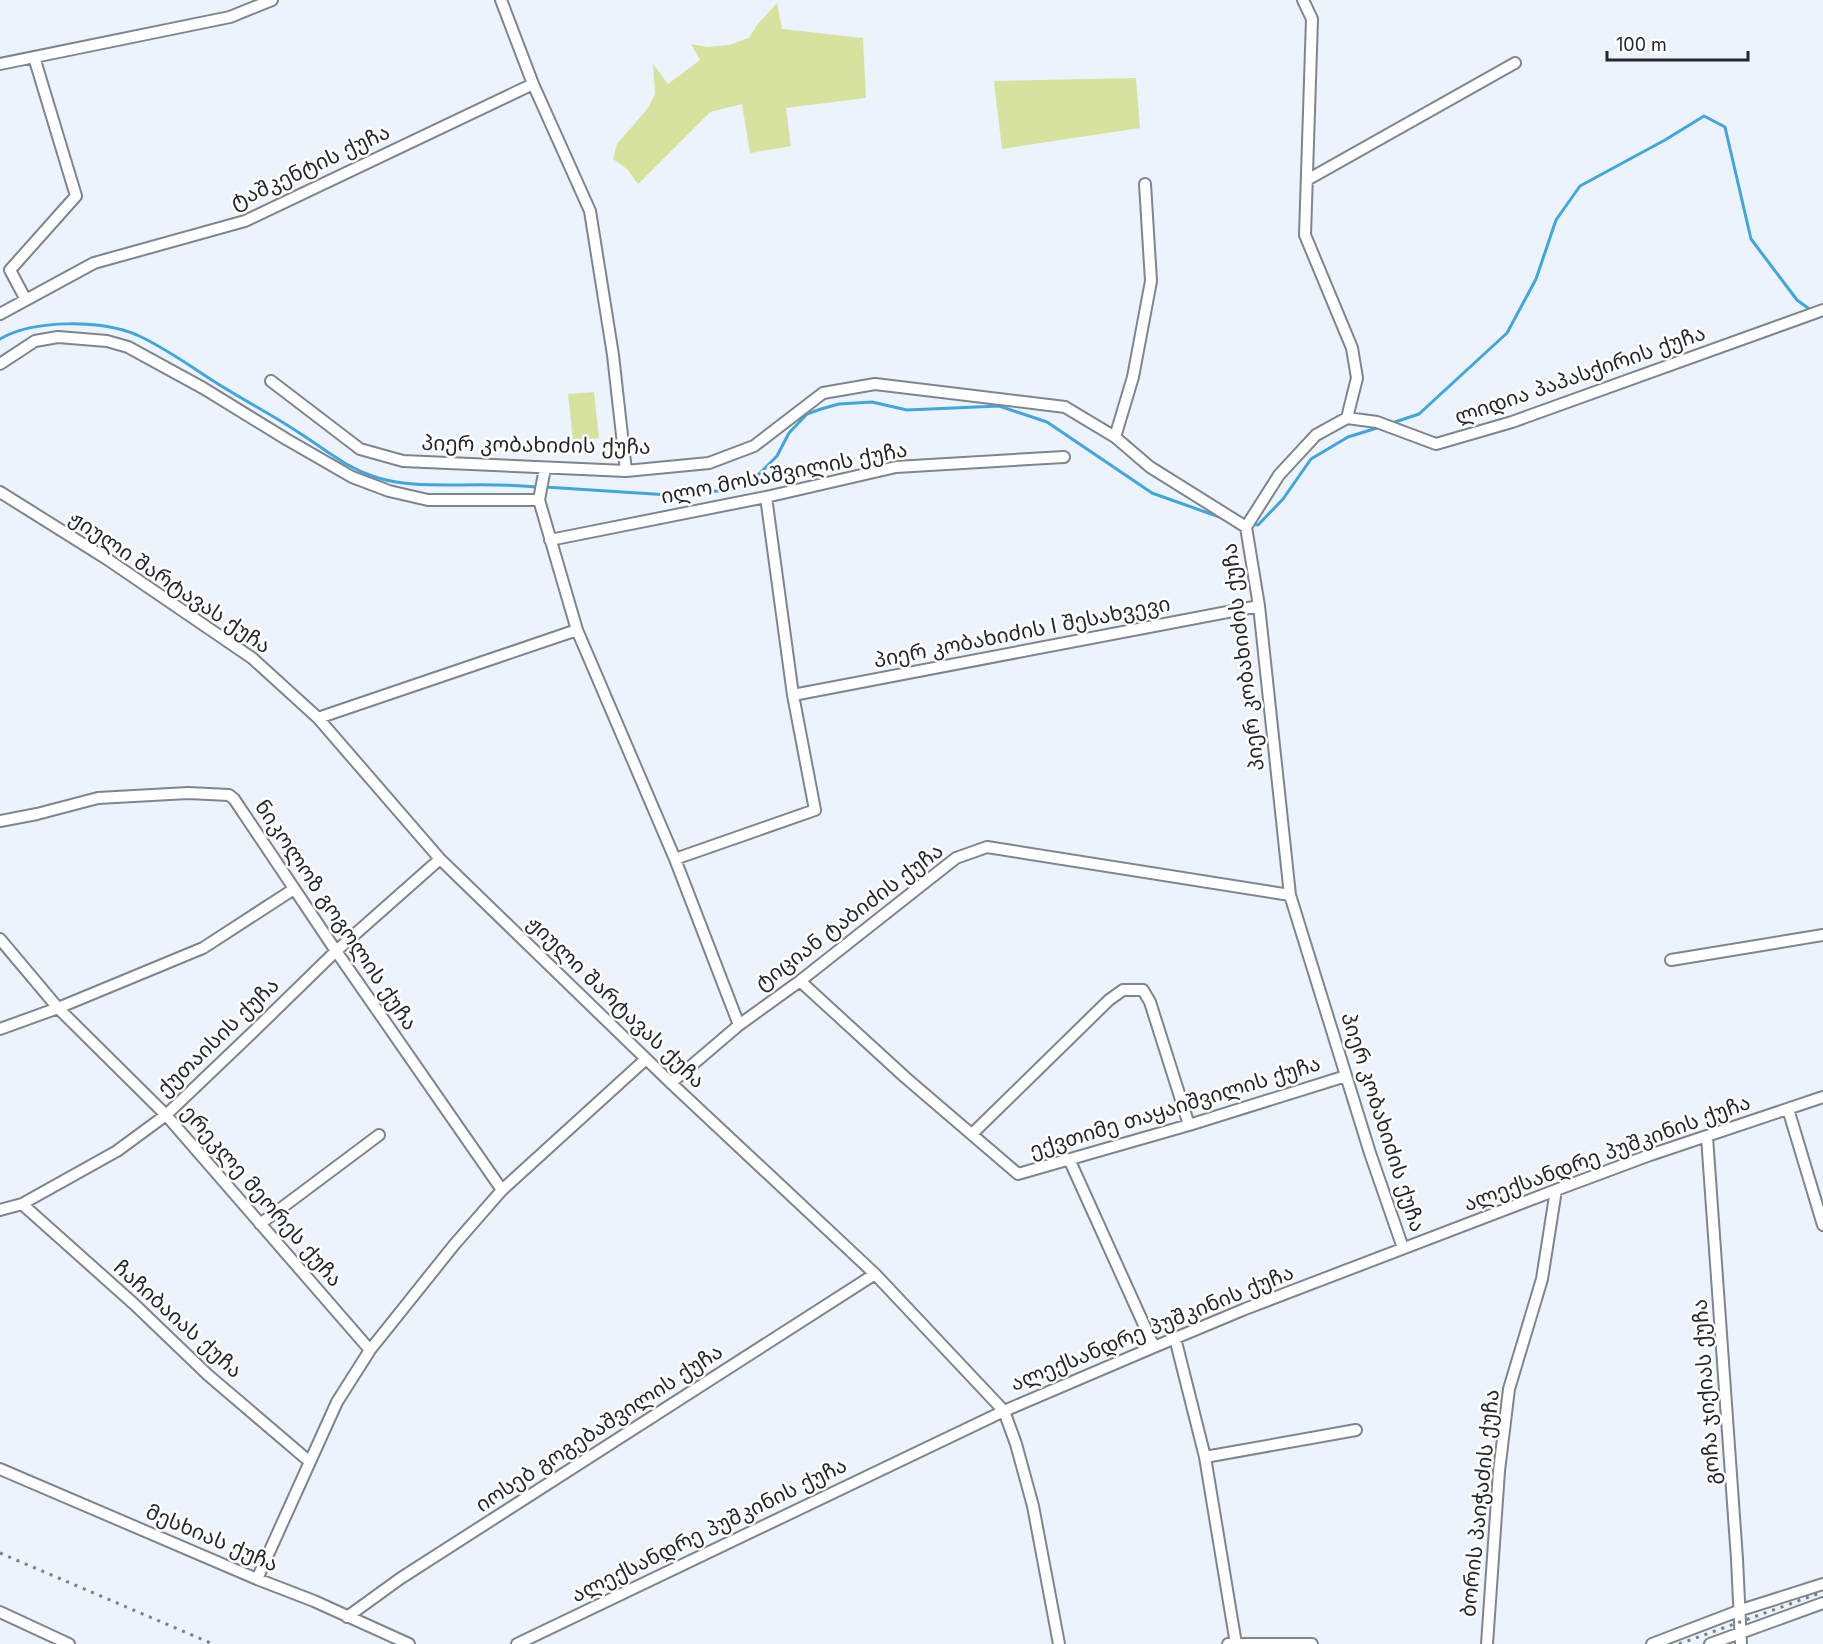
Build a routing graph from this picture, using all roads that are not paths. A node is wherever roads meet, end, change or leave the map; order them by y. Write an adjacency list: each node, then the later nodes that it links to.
1 (272, 0): 4 (street)
2 (501, 0): 7 (street)
3 (1303, 0): 8 (street)
4 (34, 57): 6 (street); 10 (street)
5 (1515, 63): 8 (street)
6 (0, 64)
7 (533, 84): 10 (street, ტაშკენტის ქუჩა); 19 (street)
8 (1307, 180): 15 (street)
9 (1145, 184): 16 (street)
10 (26, 300): 12 (street, ტაშკენტის ქუჩა)
11 (1823, 310): 15 (street, ლიდია პაპასქირის ქუჩა)
12 (0, 314)
13 (0, 364): 22 (street)
14 (272, 381): 18 (street, პიერ კობახიძის ქუჩა)
15 (1347, 418): 23 (street)
16 (1115, 437): 19 (street, პიერ კობახიძის ქუჩა); 23 (street, პიერ კობახიძის ქუჩა)
17 (1064, 457): 21 (street, ილო მოსაშვილის ქუჩა)
18 (545, 468): 19 (street, პიერ კობახიძის ქუჩა); 22 (street)
19 (626, 471)
20 (0, 492): 28 (street, ჟიული შარტავას ქუჩა)
21 (766, 498): 24 (street, ილო მოსაშვილის ქუჩა); 27 (street)
22 (539, 499): 24 (street)
23 (1246, 527): 25 (street, პიერ კობახიძის ქუჩა)
24 (550, 540): 26 (street)
25 (1259, 606): 27 (street, პიერ კობახიძის I შესახვევი); 33 (street, პიერ კობახიძის ქუჩა)
26 (577, 630): 28 (street); 31 (street)
27 (793, 695): 31 (street)
28 (318, 718): 30 (street, ჟიული შარტავას ქუჩა)
29 (0, 821): 32 (street, ნიკოლოზ გოგოლის ქუჩა)
30 (440, 859): 36 (street, ქუთაისის ქუჩა); 42 (street, ჟიული შარტავას ქუჩა)
31 (675, 859): 40 (street)
32 (294, 889): 36 (street, ნიკოლოზ გოგოლის ქუჩა); 39 (street)
33 (1290, 895): 38 (street, ტიციან ტაბიძის ქუჩა); 43 (street, პიერ კობახიძის ქუჩა)
34 (1823, 935): 37 (street)
35 (0, 939): 39 (street, ერეკლე მეორეს ქუჩა)
36 (336, 951): 47 (street, ქუთაისის ქუჩა); 53 (street, ნიკოლოზ გოგოლის ქუჩა)
37 (1671, 960)
38 (800, 981): 40 (street, ტიციან ტაბიძის ქუჩა); 49 (street, ექვთიმე თაყაიშვილის ქუჩა)
39 (58, 1008): 41 (street); 47 (street, ერეკლე მეორეს ქუჩა)
40 (739, 1025): 44 (street, ტიციან ტაბიძის ქუჩა)
41 (0, 1029)
42 (646, 1059): 44 (street, ჟიული შარტავას ქუჩა); 53 (street)
43 (1347, 1076): 48 (street, ექვთიმე თაყაიშვილის ქუჩა); 59 (street, პიერ კობახიძის ქუჩა)
44 (671, 1083): 60 (street, ჟიული შარტავას ქუჩა)
45 (1823, 1097): 46 (street, ალექსანდრე პუშკინის ქუჩა)
46 (1788, 1109): 51 (street, ალექსანდრე პუშკინის ქუჩა); 58 (street)
47 (166, 1115): 55 (street, ქუთაისის ქუჩა); 57 (street, ერეკლე მეორეს ქუჩა)
48 (1189, 1125): 49 (street); 52 (street, ექვთიმე თაყაიშვილის ქუჩა)
49 (972, 1134): 52 (street, ექვთიმე თაყაიშვილის ქუჩა)
50 (379, 1136): 57 (street)
51 (1707, 1137): 54 (street, ალექსანდრე პუშკინის ქუჩა); 72 (street, გოჩა ჯიქიას ქუჩა)
52 (1069, 1159): 62 (street)
53 (501, 1190): 63 (street)
54 (1556, 1190): 59 (street, ალექსანდრე პუშკინის ქუჩა); 83 (street, ბორის პაიჭაძის ქუჩა)
55 (22, 1204): 56 (street, ქუთაისის ქუჩა); 67 (street, ჩაჩიბაიას ქუჩა)
56 (0, 1210)
57 (260, 1224): 63 (street, ერეკლე მეორეს ქუჩა)
58 (1823, 1225)
59 (1403, 1248): 61 (street, ალექსანდრე პუშკინის ქუჩა)
60 (875, 1274): 64 (street, ჟიული შარტავას ქუჩა); 74 (street, იოსებ გოგებაშვილის ქუჩა)
61 (1175, 1338): 62 (street, ალექსანდრე პუშკინის ქუჩა); 66 (street)
62 (1154, 1347): 64 (street, ალექსანდრე პუშკინის ქუჩა)
63 (370, 1350): 67 (street)
64 (1004, 1411): 78 (street, ალექსანდრე პუშკინის ქუჩა); 79 (street, ჟიული შარტავას ქუჩა)
65 (1356, 1430): 66 (street)
66 (1205, 1457): 81 (street)
67 (310, 1462): 69 (street)
68 (0, 1469): 69 (street, მესხიას ქუჩა)
69 (257, 1579): 74 (street, მესხიას ქუჩა)
70 (1823, 1584): 72 (street)
71 (1823, 1603): 75 (street)
72 (1741, 1610): 75 (street, გოჩა ჯიქიას ქუჩა); 84 (street)
73 (0, 1612): 76 (street)
74 (347, 1617): 77 (street, მესხიას ქუჩა)
75 (1740, 1632): 85 (street); 86 (street, გოჩა ჯიქიას ქუჩა)
76 (69, 1644)
77 (409, 1644)
78 (517, 1644)
79 (1059, 1644)
80 (1228, 1644): 81 (street)
81 (1236, 1644): 82 (street)
82 (1312, 1644)
83 (1487, 1644)
84 (1652, 1644)
85 (1710, 1644)
86 (1741, 1644)

